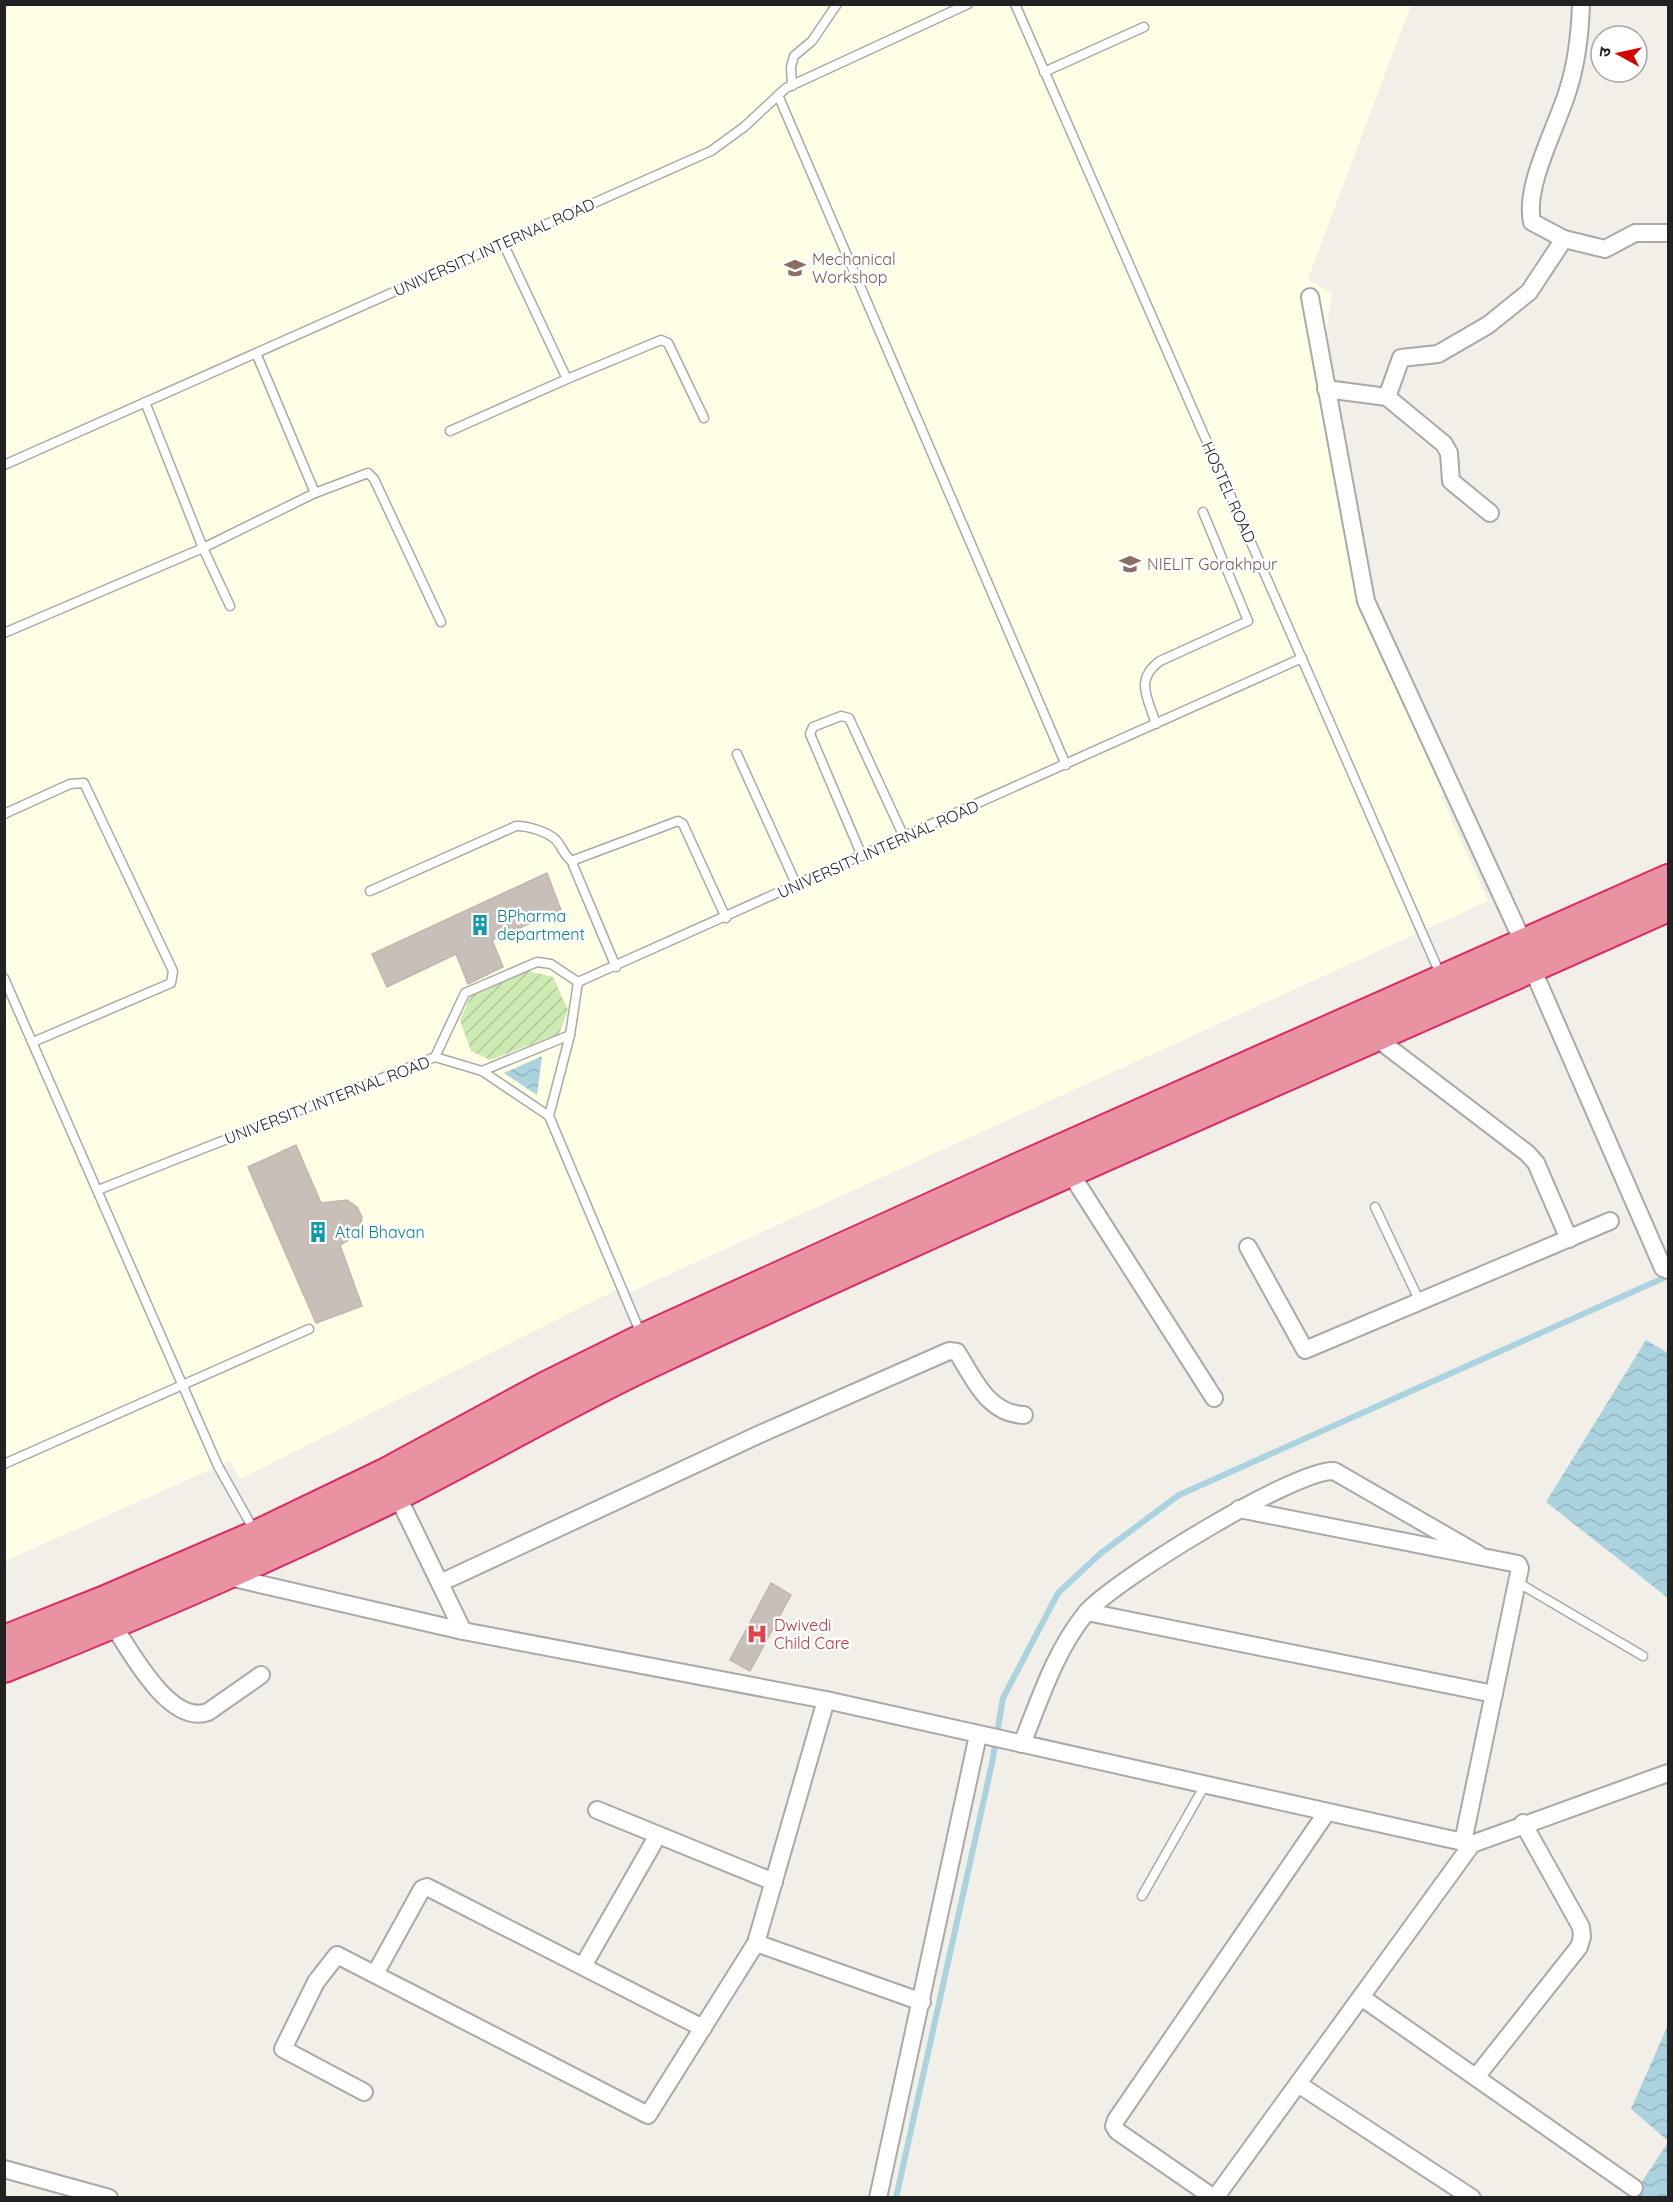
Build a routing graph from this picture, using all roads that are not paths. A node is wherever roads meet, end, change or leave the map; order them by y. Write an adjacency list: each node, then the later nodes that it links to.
1 (837, 4): 7 (lane)
2 (968, 4): 7 (lane, UNIVERSITY INTERNAL ROAD)
3 (1015, 4): 6 (lane, HOSTEL ROAD)
4 (1581, 4): 10 (street)
5 (1144, 27): 6 (lane)
6 (1044, 72): 28 (lane, HOSTEL ROAD)
7 (792, 86): 8 (lane, UNIVERSITY INTERNAL ROAD)
8 (778, 95): 11 (lane, UNIVERSITY INTERNAL ROAD); 31 (lane)
9 (1668, 233): 10 (street)
10 (1564, 239): 16 (street)
11 (503, 243): 13 (lane, UNIVERSITY INTERNAL ROAD); 14 (lane)
12 (1310, 297): 15 (street)
13 (256, 353): 17 (lane, UNIVERSITY INTERNAL ROAD); 21 (lane)
14 (567, 379): 18 (lane); 19 (lane)
15 (1326, 389): 16 (street); 41 (street)
16 (1387, 397): 23 (street)
17 (145, 402): 20 (lane, UNIVERSITY INTERNAL ROAD); 24 (lane)
18 (704, 418)
19 (450, 431)
20 (4, 465)
21 (315, 493): 24 (lane); 26 (lane)
22 (1203, 512): 29 (lane)
23 (1490, 513)
24 (203, 548): 25 (lane); 27 (lane)
25 (230, 606)
26 (441, 622)
27 (4, 633)
28 (1302, 658): 29 (lane, UNIVERSITY INTERNAL ROAD); 45 (lane, HOSTEL ROAD)
29 (1156, 724): 31 (lane, UNIVERSITY INTERNAL ROAD)
30 (737, 754): 37 (lane)
31 (1066, 765): 33 (lane, UNIVERSITY INTERNAL ROAD)
32 (4, 814): 48 (lane)
33 (904, 837): 34 (lane, UNIVERSITY INTERNAL ROAD); 34 (lane)
34 (862, 856): 37 (lane, UNIVERSITY INTERNAL ROAD)
35 (573, 862): 38 (lane); 40 (lane); 42 (lane)
36 (1668, 879): 41 (highway)
37 (797, 885): 40 (lane, UNIVERSITY INTERNAL ROAD)
38 (370, 891)
39 (1668, 907): 41 (highway)
40 (726, 918): 42 (lane, UNIVERSITY INTERNAL ROAD)
41 (1528, 956): 45 (highway); 58 (street)
42 (616, 967): 44 (lane, UNIVERSITY INTERNAL ROAD)
43 (4, 978): 48 (lane)
44 (578, 982): 46 (lane); 49 (lane)
45 (1448, 991): 47 (highway); 61 (highway)
46 (570, 1035): 50 (lane); 51 (lane)
47 (1375, 1037): 52 (highway); 56 (street)
48 (33, 1042): 53 (lane)
49 (435, 1057): 50 (lane, UNIVERSITY INTERNAL ROAD); 53 (lane, UNIVERSITY INTERNAL ROAD)
50 (482, 1071): 51 (lane, UNIVERSITY INTERNAL ROAD)
51 (549, 1116): 61 (lane)
52 (1071, 1174): 61 (highway); 63 (street)
53 (98, 1190): 62 (lane)
54 (1375, 1207): 59 (lane)
55 (1610, 1221): 56 (street)
56 (1569, 1239): 59 (street)
57 (1248, 1247): 59 (street)
58 (1668, 1270)
59 (1420, 1302)
60 (309, 1329): 62 (lane)
61 (648, 1350): 66 (highway); 68 (highway)
62 (184, 1387): 65 (lane); 68 (lane)
63 (1214, 1398)
64 (1024, 1415): 72 (street)
65 (4, 1464)
66 (397, 1495): 70 (highway); 72 (street)
67 (1239, 1509): 69 (street); 69 (street); 73 (street)
68 (256, 1535): 70 (highway)
69 (1478, 1554): 71 (street)
70 (215, 1566): 74 (highway); 75 (street); 76 (highway)
71 (1517, 1582): 77 (lane); 80 (street)
72 (440, 1583): 75 (street)
73 (1087, 1612): 80 (street); 83 (street)
74 (113, 1625): 78 (highway); 79 (street)
75 (463, 1631): 81 (street)
76 (4, 1640)
77 (1643, 1656)
78 (4, 1668)
79 (261, 1675)
80 (1494, 1694): 90 (street)
81 (826, 1700): 82 (street); 91 (street)
82 (981, 1735): 83 (street); 97 (street)
83 (1014, 1742): 85 (street)
84 (1668, 1773): 88 (street)
85 (1205, 1785): 87 (street); 92 (lane)
86 (597, 1810): 89 (street)
87 (1327, 1812): 90 (street); 107 (street)
88 (1523, 1823): 90 (street); 99 (street)
89 (658, 1835): 91 (street); 94 (street)
90 (1467, 1843): 96 (street)
91 (774, 1882): 93 (street)
92 (1142, 1896)
93 (756, 1943): 97 (street); 98 (street)
94 (583, 1966): 95 (street); 98 (street)
95 (375, 1974): 98 (street); 101 (street)
96 (1361, 1997): 99 (street); 100 (street)
97 (922, 2002): 106 (street)
98 (703, 2028)
99 (1476, 2077): 103 (street)
100 (1298, 2084): 107 (street); 108 (street)
101 (364, 2092)
102 (4, 2169): 104 (street)
103 (1634, 2188)
104 (61, 2191): 105 (street)
105 (109, 2198)
106 (878, 2198)
107 (1214, 2198)
108 (1472, 2198)

